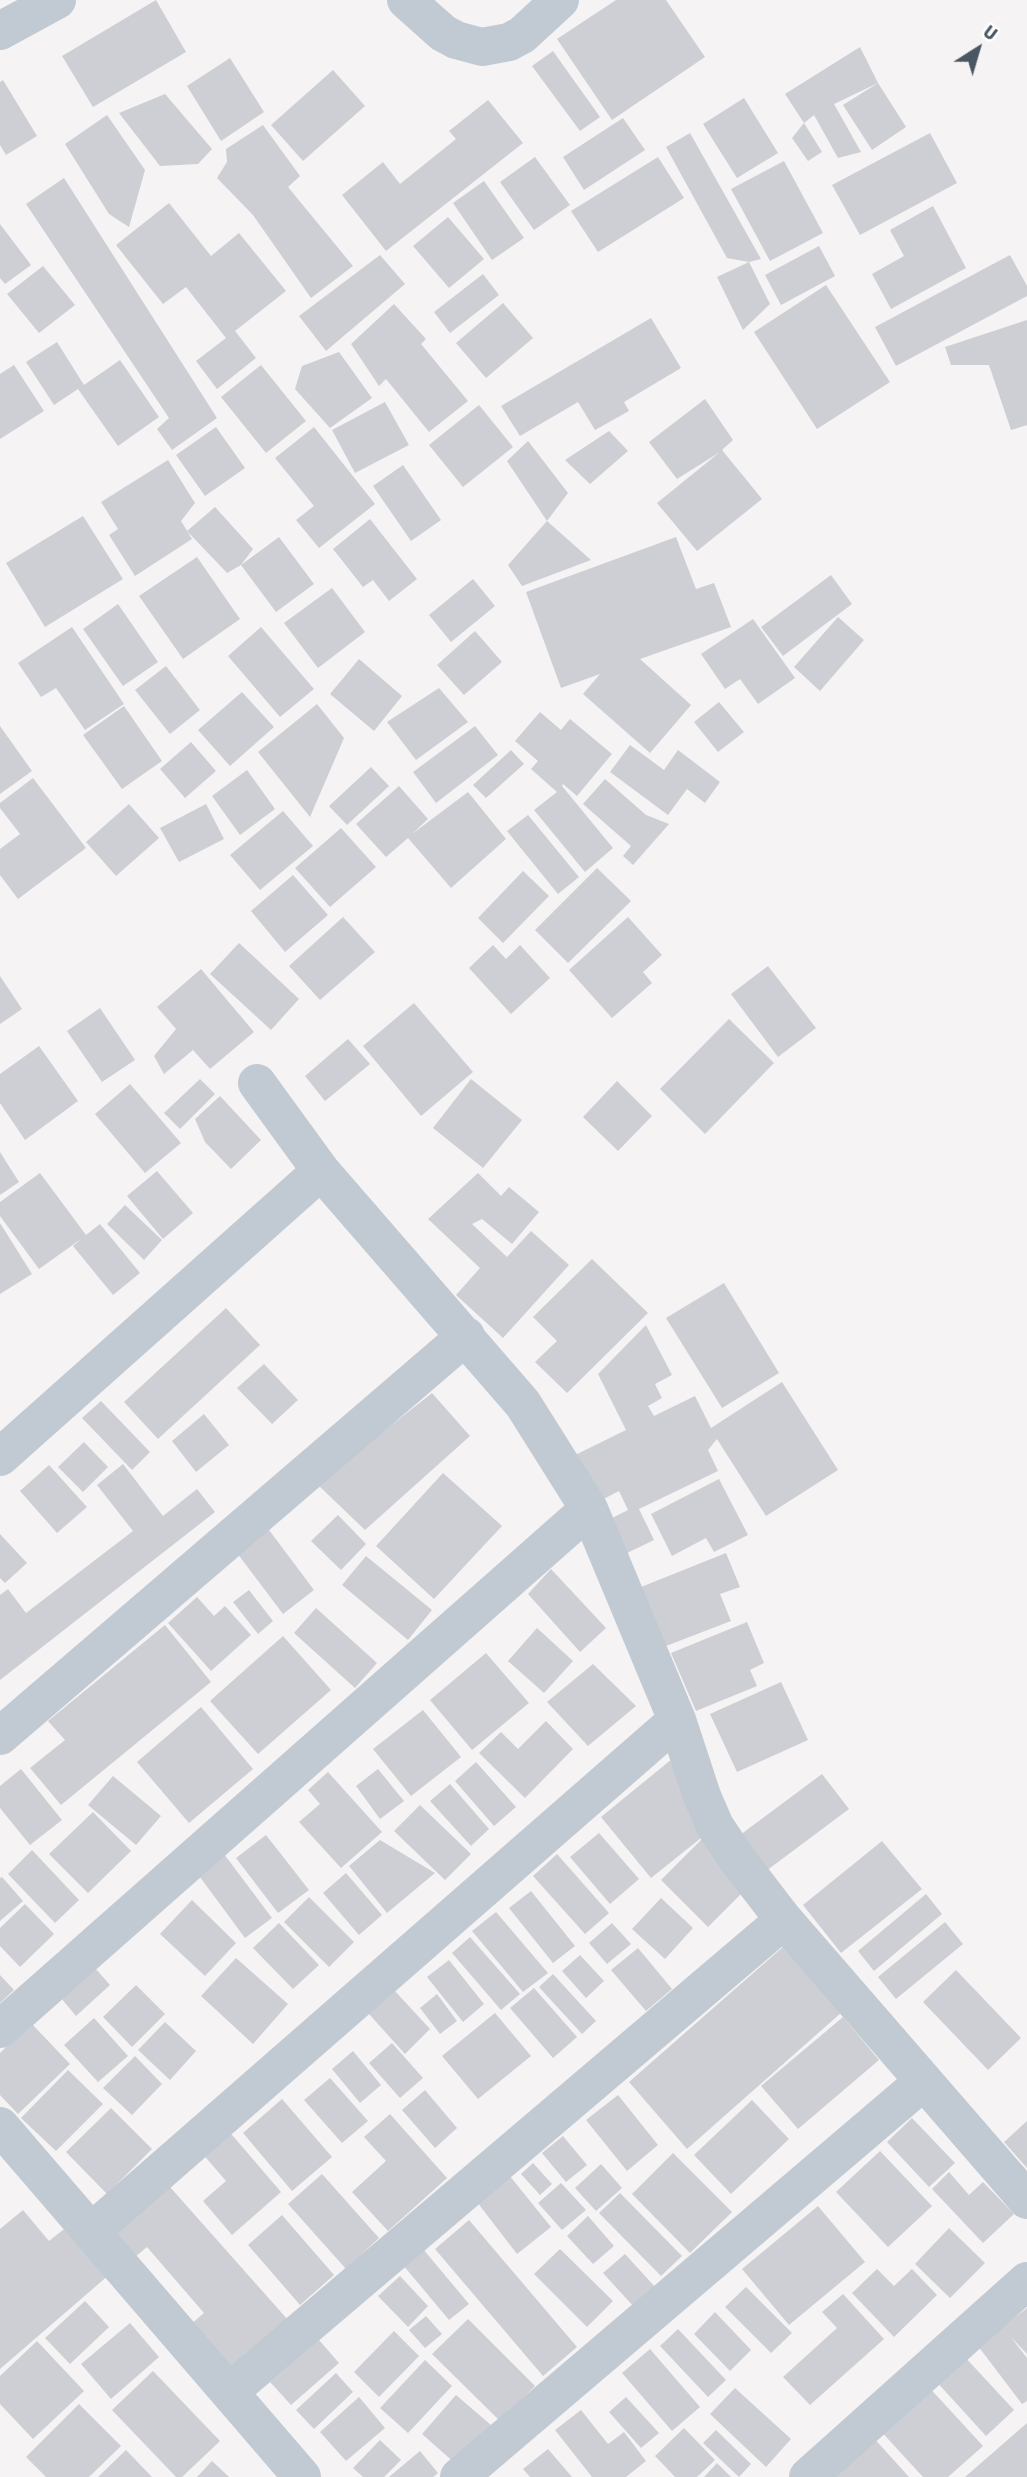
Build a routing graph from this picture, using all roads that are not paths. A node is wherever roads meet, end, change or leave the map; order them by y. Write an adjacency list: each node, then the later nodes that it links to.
1 (57, 0): 4 (street)
2 (406, 0): 3 (street)
3 (560, 0)
4 (0, 31)
5 (257, 1083): 6 (street)
6 (321, 1171): 7 (street); 8 (street)
7 (466, 1336): 9 (street); 11 (street)
8 (0, 1457)
9 (589, 1509): 10 (street); 13 (street)
10 (677, 1720): 12 (street); 17 (street)
11 (0, 1736)
12 (784, 1920): 14 (street); 19 (street)
13 (0, 2029)
14 (924, 2081): 16 (street); 21 (street)
15 (0, 2126): 17 (street)
16 (1027, 2200)
17 (91, 2232): 19 (street)
18 (1027, 2281): 22 (street)
19 (229, 2392): 20 (street)
20 (302, 2477)
21 (459, 2477)
22 (808, 2477)

